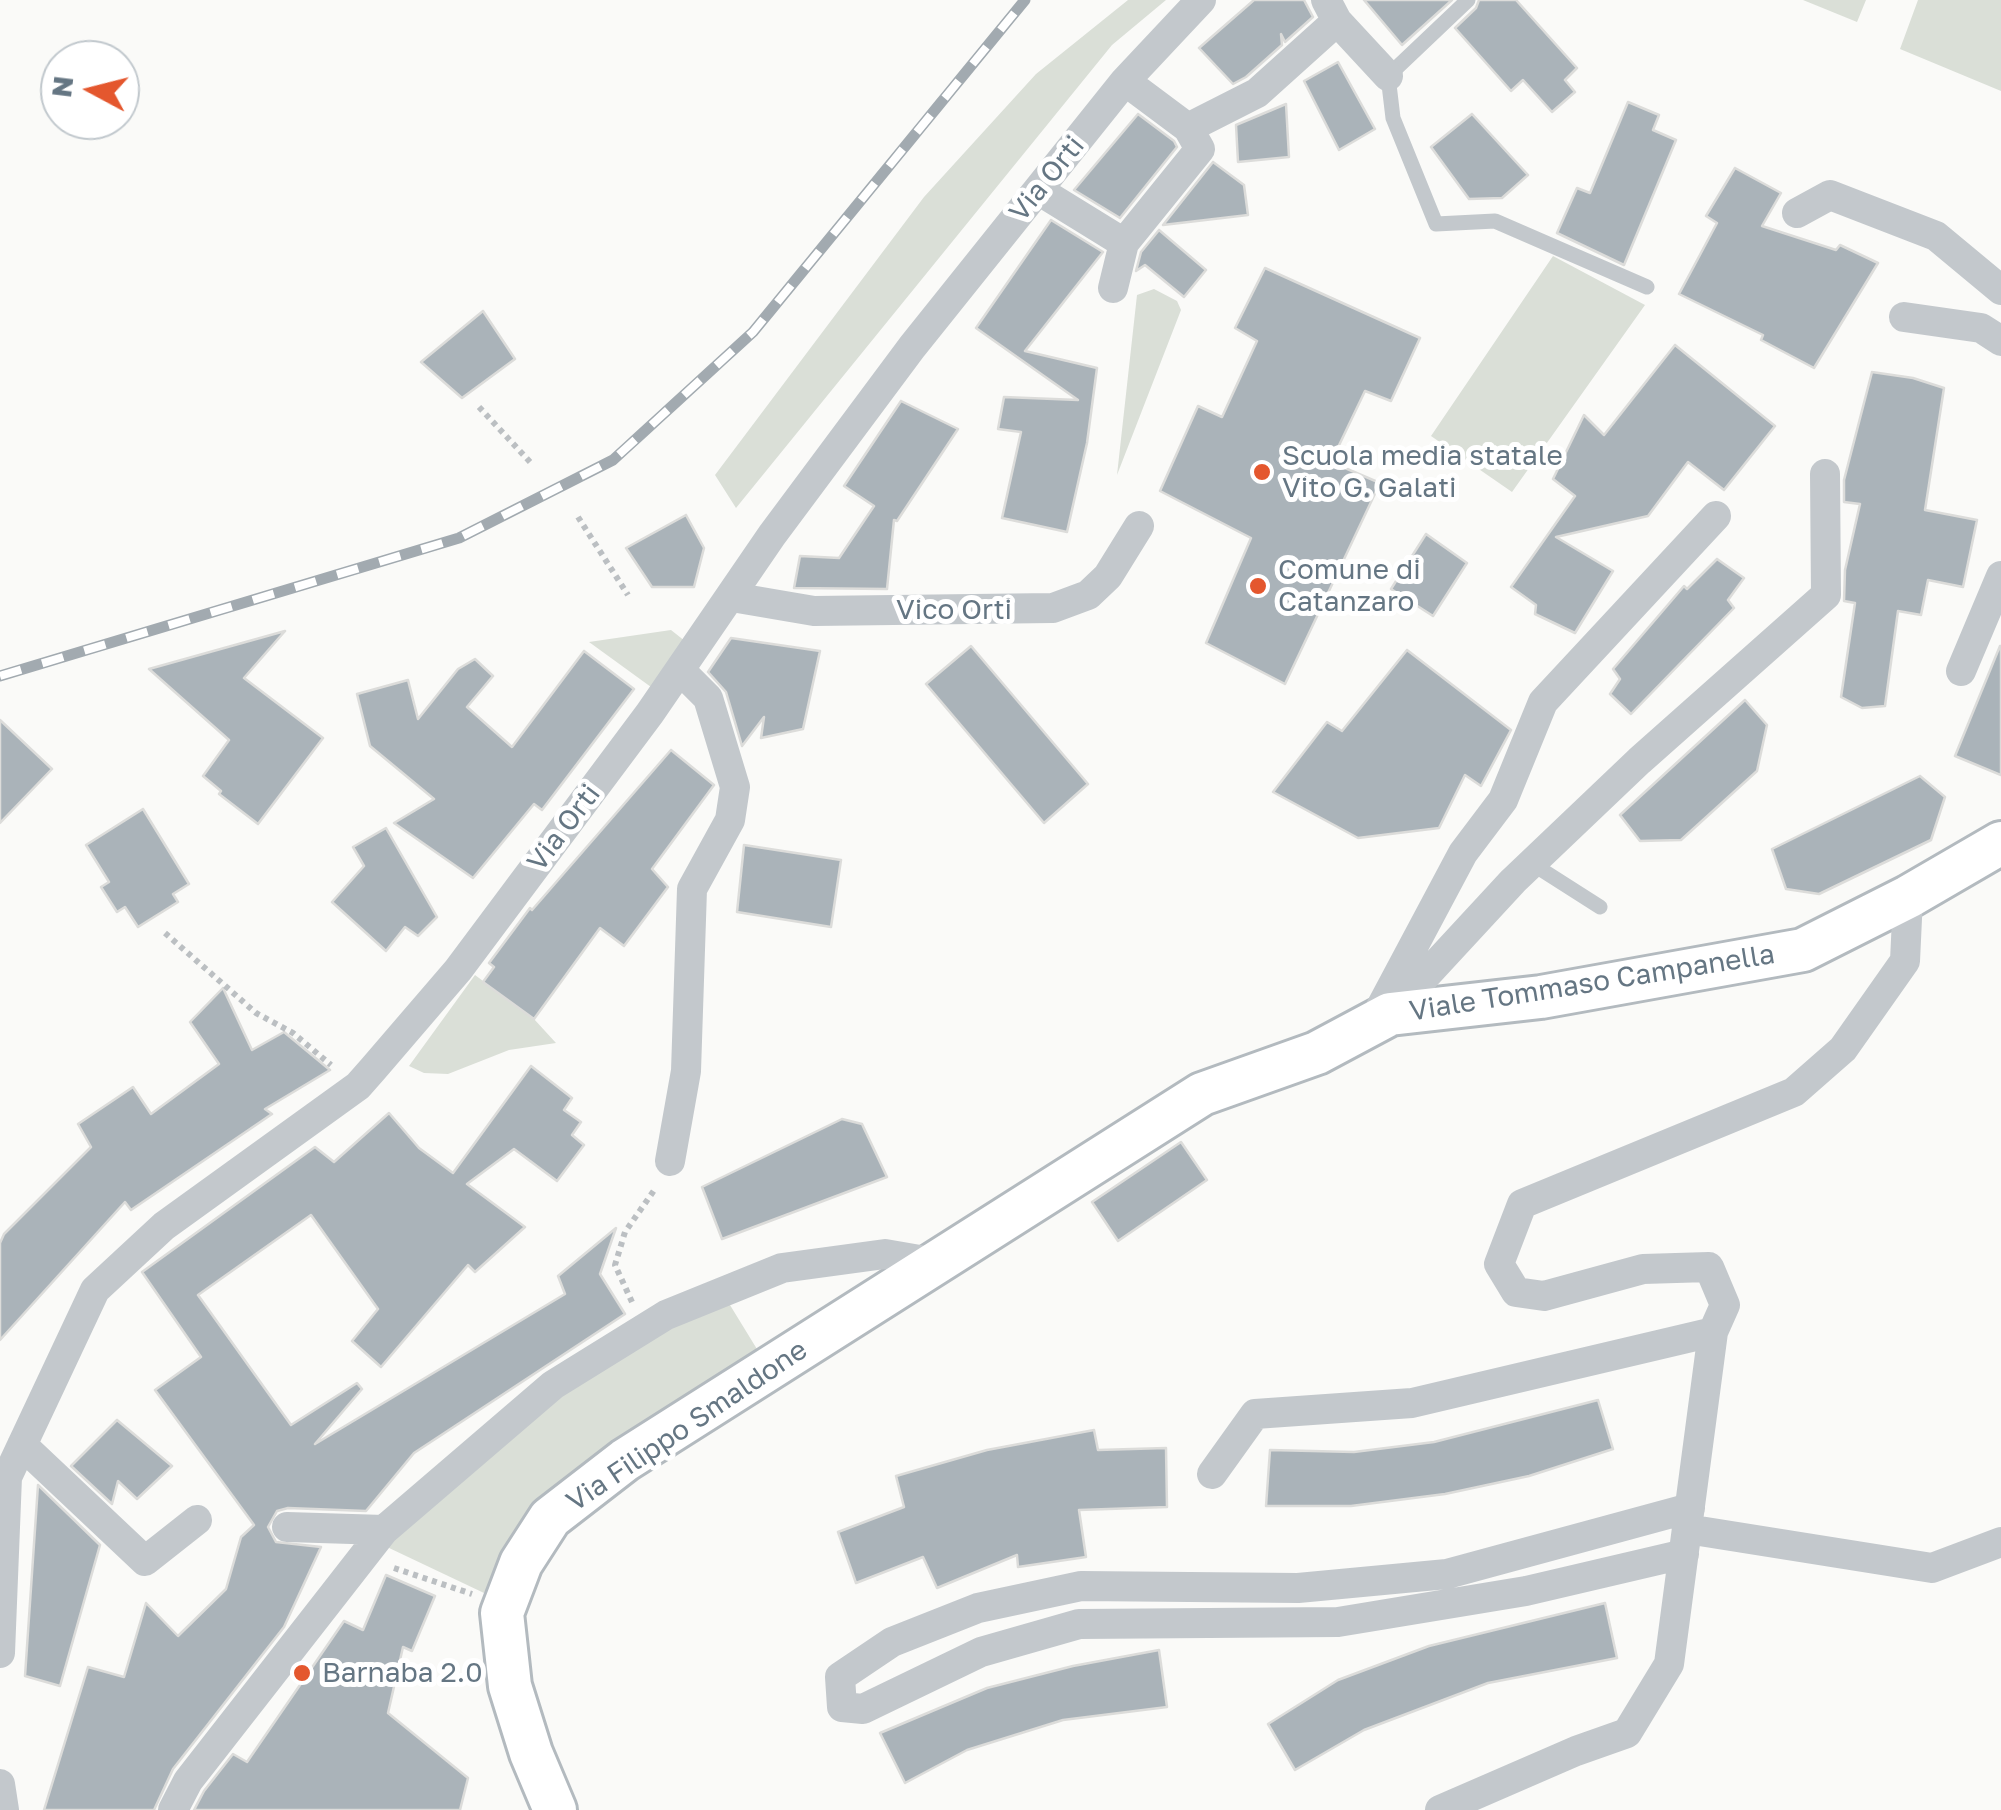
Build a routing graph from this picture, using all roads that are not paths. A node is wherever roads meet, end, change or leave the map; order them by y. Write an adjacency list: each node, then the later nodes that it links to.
1 (1200, 0): 5 (street, Via Orti)
2 (1468, 0): 4 (lane)
3 (1331, 10): 4 (street); 6 (street)
4 (1388, 76): 10 (lane)
5 (1125, 82): 6 (street); 7 (street, Via Orti)
6 (1188, 128): 9 (street)
7 (1038, 190): 9 (street); 19 (street, Via Orti)
8 (1797, 213): 12 (street)
9 (1124, 244): 11 (street)
10 (1646, 287)
11 (1113, 288)
12 (2001, 290)
13 (1904, 317): 14 (street)
14 (2001, 342)
15 (1825, 474): 23 (street)
16 (1716, 516): 26 (street)
17 (1139, 526): 19 (street, Vico Orti)
18 (2001, 576): 21 (street)
19 (732, 597): 20 (street, Via Orti)
20 (680, 670): 27 (street); 30 (street, Via Orti)
21 (1962, 672)
22 (2001, 843): 24 (street, Viale Tommaso Campanella)
23 (1531, 864): 25 (lane); 26 (street)
24 (1908, 896): 26 (street, Viale Tommaso Campanella); 29 (street)
25 (1600, 907)
26 (1382, 1019): 28 (street, Viale Tommaso Campanella)
27 (670, 1161)
28 (936, 1263): 35 (street); 42 (street, Via Filippo Smaldone)
29 (1713, 1332): 31 (street); 36 (street)
30 (17, 1432): 32 (street); 33 (street, Via Orti)
31 (1212, 1474)
32 (196, 1520)
33 (3, 1524): 38 (street, Via Orti)
34 (287, 1526): 35 (street)
35 (384, 1530): 41 (street)
36 (1687, 1530): 36 (street); 37 (street); 43 (street)
37 (2001, 1542)
38 (0, 1653)
39 (0, 1784): 40 (street)
40 (4, 1810)
41 (173, 1810)
42 (554, 1810)
43 (1440, 1810)

